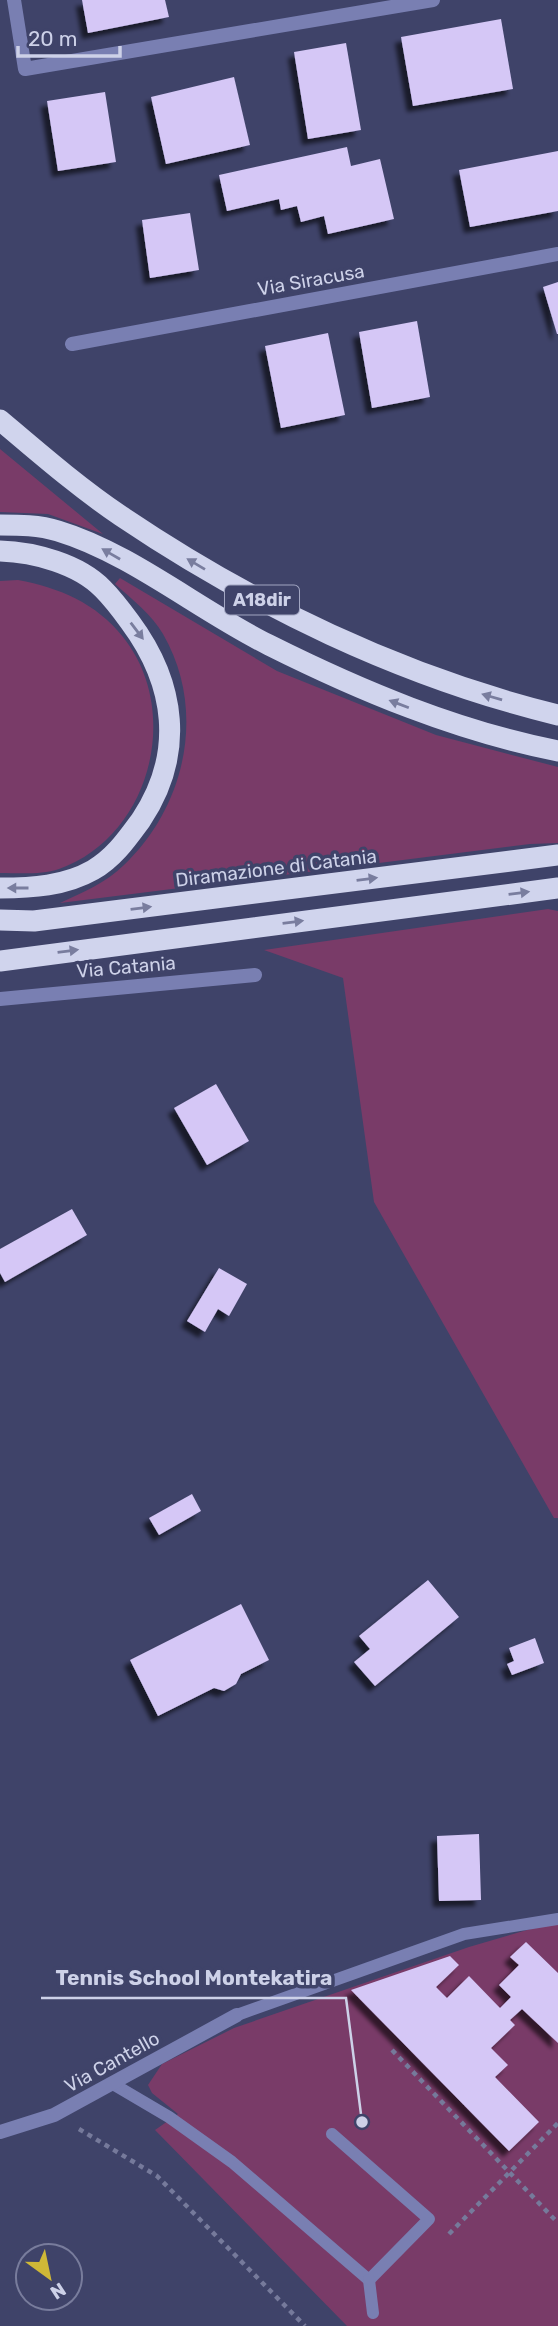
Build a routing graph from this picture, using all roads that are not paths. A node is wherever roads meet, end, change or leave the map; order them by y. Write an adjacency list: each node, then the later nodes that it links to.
1 (14, 0): 2 (street)
2 (433, 0)
3 (558, 254): 4 (street, Via Siracusa)
4 (72, 344)
5 (0, 420): 8 (highway, A18dir, one-way to 5)
6 (0, 525): 9 (highway, one-way to 6)
7 (0, 551): 11 (highway, one-way to 11)
8 (558, 715)
9 (558, 751)
10 (558, 855): 13 (highway, Diramazione di Catania, one-way to 10)
11 (0, 888)
12 (558, 888): 14 (highway, one-way to 12)
13 (0, 920)
14 (0, 961)
15 (255, 975): 16 (street, Via Catania)
16 (0, 999)
17 (558, 1919): 18 (lane)
18 (237, 2014): 19 (street, Via Cantello)
19 (113, 2084): 20 (street, Via Cantello); 22 (lane)
20 (0, 2132)
21 (332, 2134): 22 (lane)
22 (369, 2280): 23 (lane)
23 (373, 2313)

